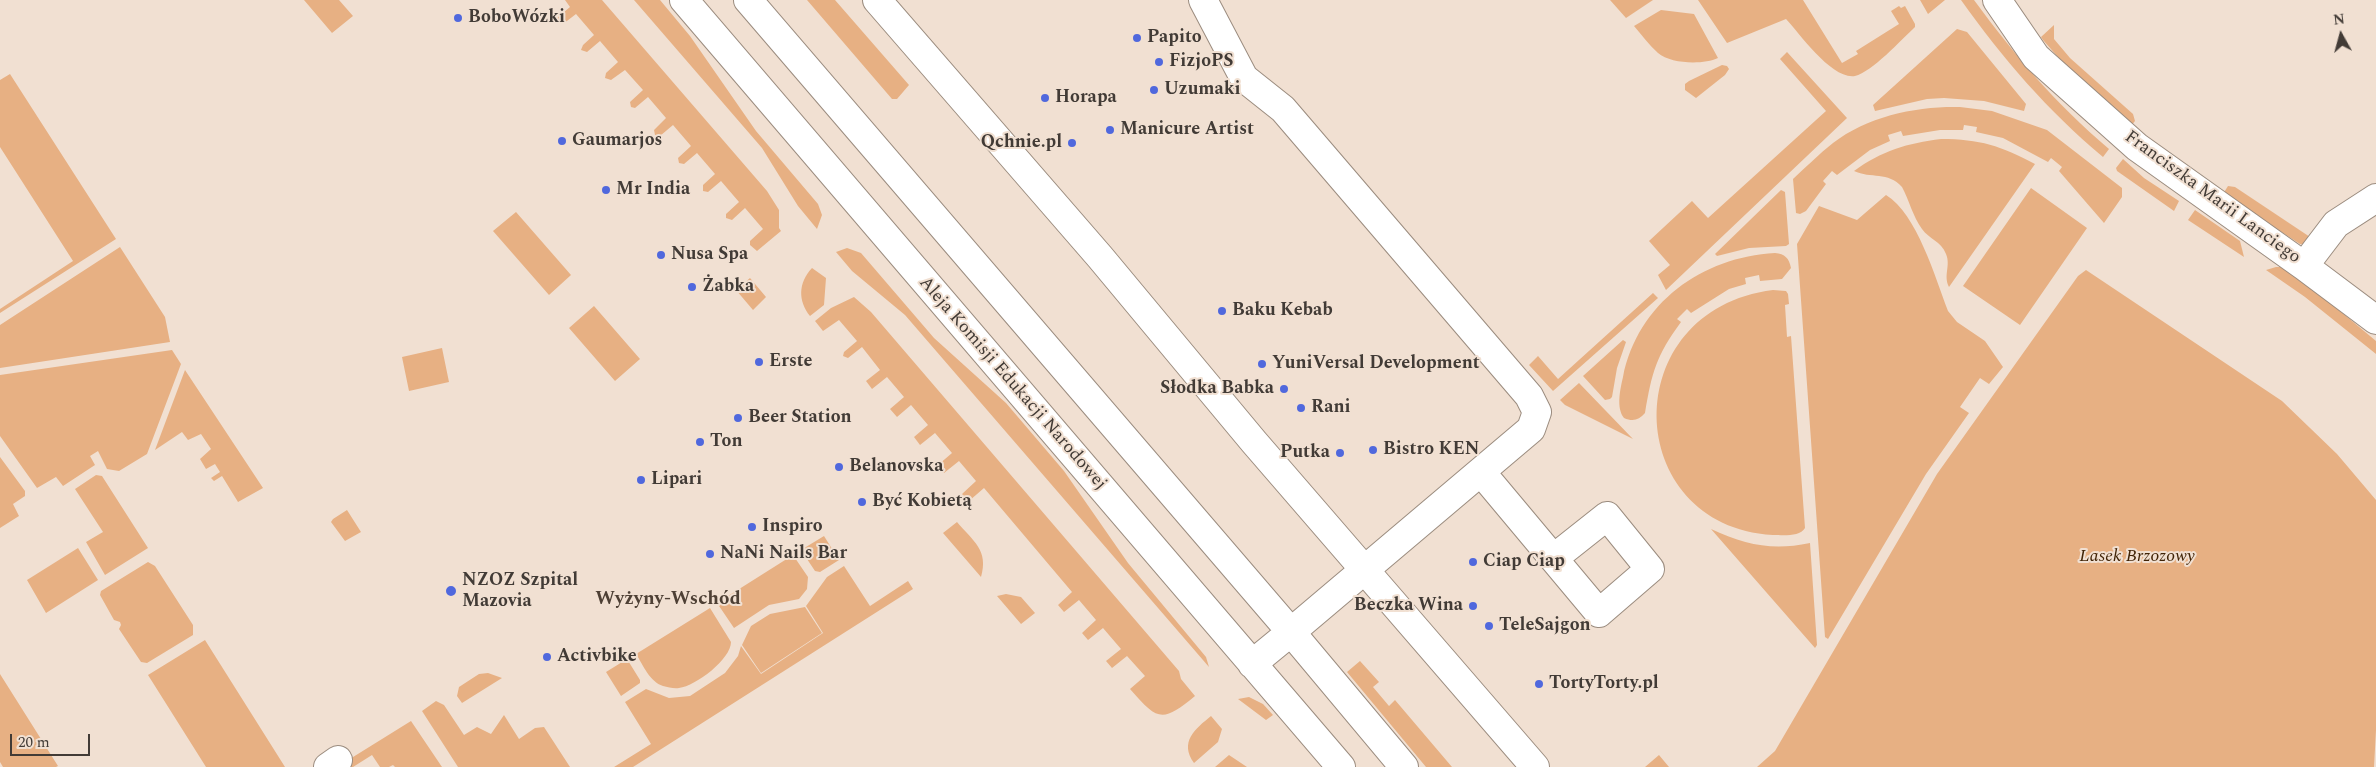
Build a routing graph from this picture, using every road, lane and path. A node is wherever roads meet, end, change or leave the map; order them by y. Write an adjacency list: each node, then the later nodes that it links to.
1 (684, 0): 13 (street, Aleja Komisji Edukacji Narodowej)
2 (748, 0): 12 (street)
3 (878, 0): 11 (street)
4 (1203, 0): 9 (street)
5 (1997, 0): 7 (street, Franciszka Marii Lanciego)
6 (2376, 198): 7 (street)
7 (2304, 266): 8 (street, Franciszka Marii Lanciego)
8 (2376, 320)
9 (1481, 472): 10 (street); 11 (street)
10 (1554, 558)
11 (1365, 568): 12 (street); 16 (street)
12 (1291, 632): 13 (street); 15 (street)
13 (1252, 664): 14 (street, Aleja Komisji Edukacji Narodowej)
14 (1341, 767)
15 (1404, 767)
16 (1535, 767)

